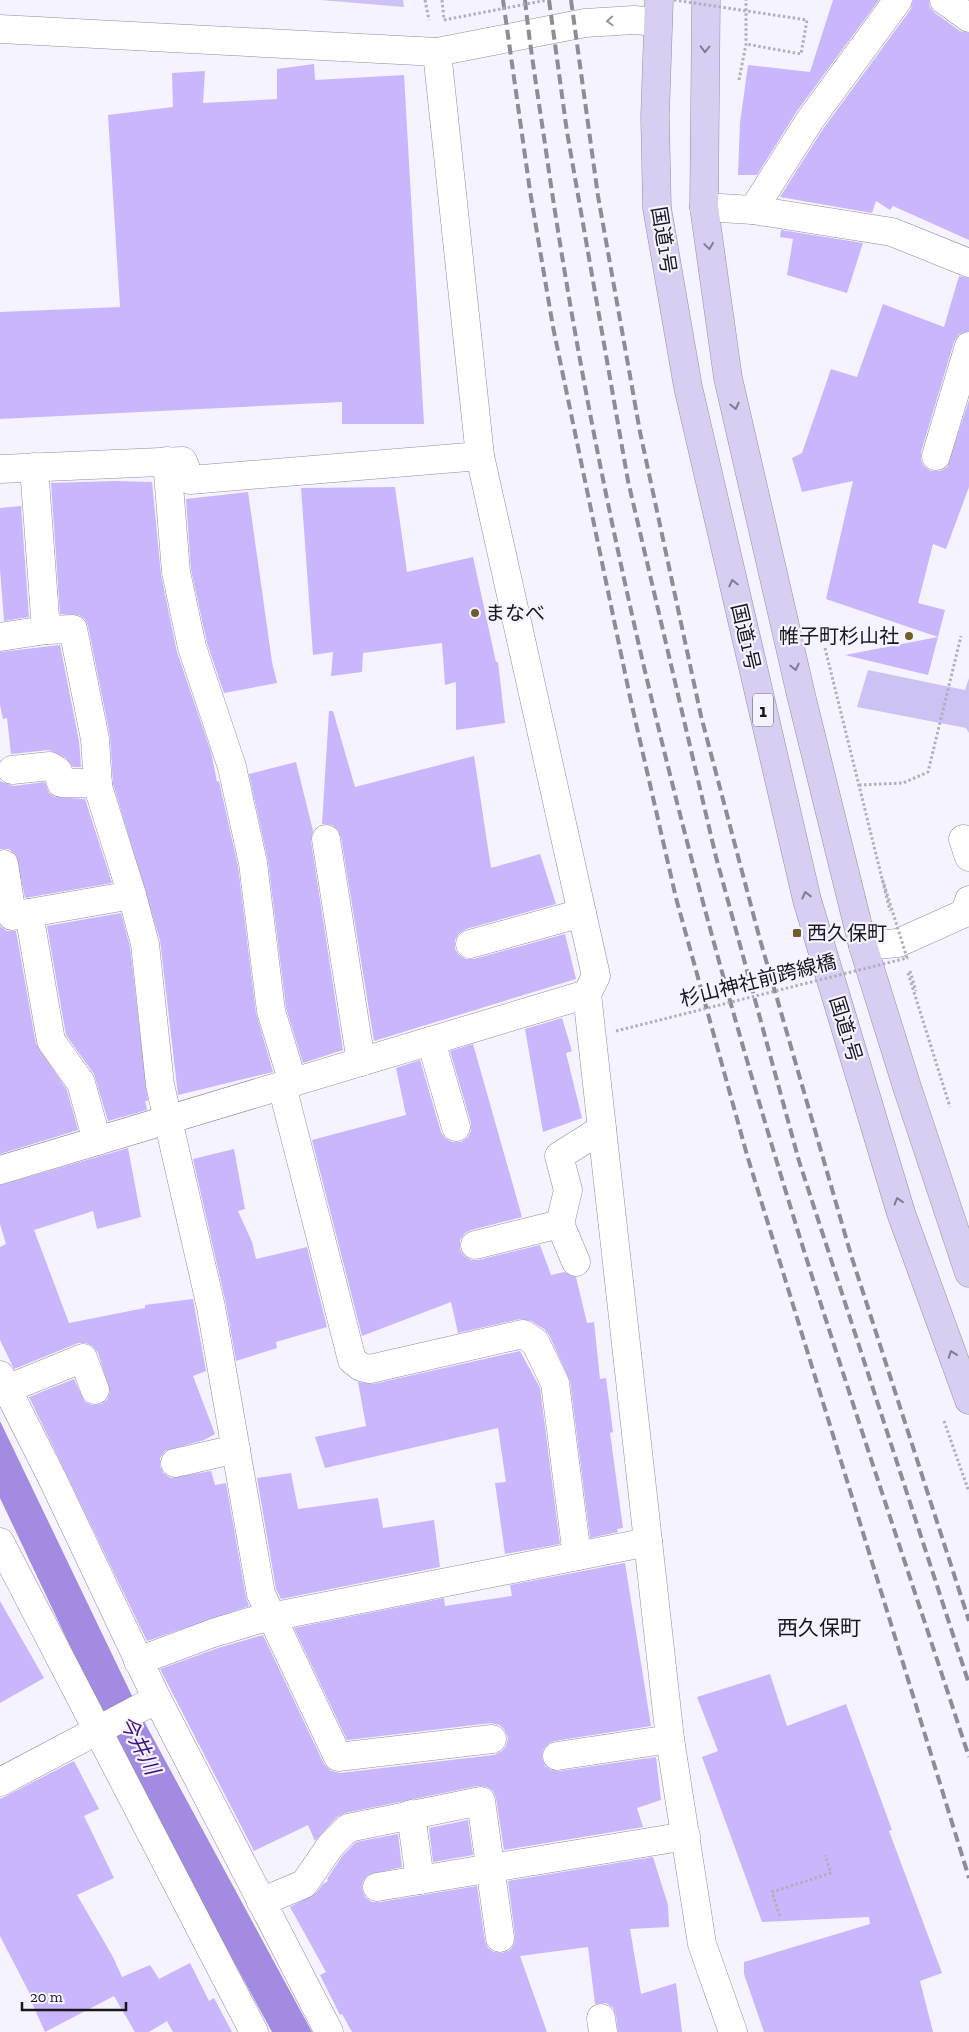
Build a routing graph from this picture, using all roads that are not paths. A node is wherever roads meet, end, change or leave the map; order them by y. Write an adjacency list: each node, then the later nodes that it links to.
1 (898, 0): 9 (street)
2 (944, 0): 5 (street)
3 (716, 4): 8 (highway, 国道1号 / 1, one-way to 8)
4 (658, 11): 7 (street, one-way to 7); 44 (highway, 国道1号 / 1, one-way to 4)
5 (969, 18)
6 (0, 29): 7 (street)
7 (437, 52): 12 (street)
8 (704, 207): 9 (street); 28 (highway, 国道1号 / 1, one-way to 28)
9 (753, 210): 10 (street)
10 (969, 263)
11 (969, 346): 13 (street)
12 (480, 456): 14 (street); 26 (street)
13 (936, 456)
14 (167, 461): 15 (street); 32 (street)
15 (34, 467): 16 (street); 17 (street)
16 (0, 469)
17 (46, 630): 18 (street); 20 (street)
18 (0, 637)
19 (12, 770): 20 (street)
20 (98, 785): 23 (street)
21 (326, 839): 31 (street)
22 (4, 864): 25 (street)
23 (132, 895): 25 (street); 33 (street)
24 (969, 900): 28 (street)
25 (29, 913): 36 (street)
26 (582, 913): 27 (street); 29 (street)
27 (470, 944)
28 (863, 946): 41 (highway, 国道1号 / 1)
29 (587, 994): 30 (street); 35 (street)
30 (431, 1041): 31 (street); 34 (street)
31 (361, 1062): 32 (street)
32 (287, 1084): 33 (street); 49 (street)
33 (166, 1120): 36 (street); 45 (street)
34 (456, 1127)
35 (602, 1129): 38 (street); 48 (street)
36 (97, 1142): 37 (street)
37 (0, 1170)
38 (560, 1224): 39 (street); 40 (street)
39 (475, 1245)
40 (576, 1262)
41 (969, 1273)
42 (3, 1382): 43 (street); 51 (street)
43 (95, 1390)
44 (969, 1400)
45 (236, 1449): 46 (street); 50 (street)
46 (175, 1463)
47 (0, 1542): 53 (street)
48 (648, 1542): 49 (street); 55 (street)
49 (577, 1556): 50 (street)
50 (272, 1617): 51 (street); 54 (street)
51 (138, 1662): 52 (street)
52 (157, 1699): 53 (street); 63 (street)
53 (96, 1731): 57 (street); 65 (street)
54 (492, 1738)
55 (670, 1739): 56 (street); 59 (street)
56 (557, 1756)
57 (0, 1782)
58 (411, 1814): 60 (street); 61 (street); 63 (street)
59 (686, 1836): 60 (street); 67 (street)
60 (490, 1868): 61 (street); 64 (street)
61 (420, 1880): 62 (street)
62 (377, 1887)
63 (261, 1902): 66 (street)
64 (500, 1938)
65 (254, 2032)
66 (329, 2032)
67 (733, 2032)

